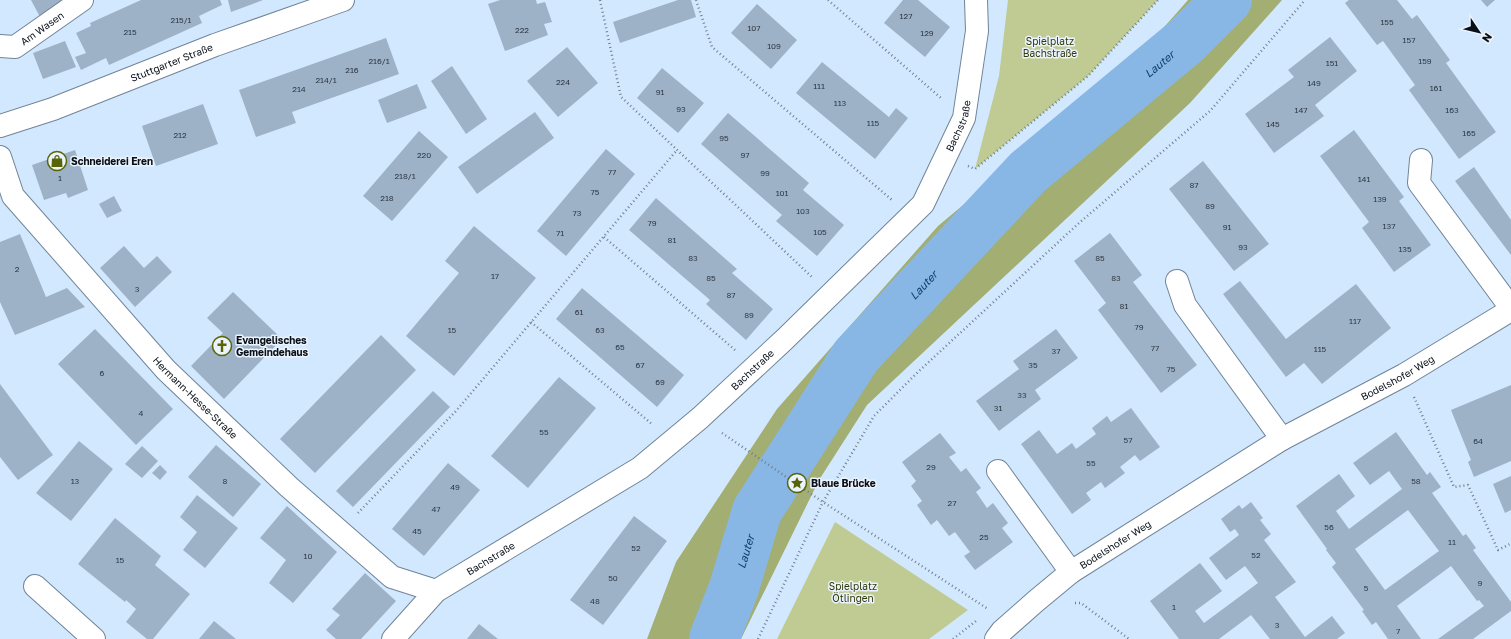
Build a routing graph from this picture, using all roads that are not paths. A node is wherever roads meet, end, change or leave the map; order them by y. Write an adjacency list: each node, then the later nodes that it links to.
1 (82, 0): 4 (street, Am Wasen)
2 (343, 0): 5 (street, Stuttgarter Straße)
3 (976, 0): 14 (street, Bachstraße)
4 (0, 46)
5 (0, 126)
6 (0, 157): 14 (street, Hermann-Hesse-Straße)
7 (1421, 160): 9 (street, Bodelshofer Weg)
8 (1177, 282): 10 (street)
9 (1511, 309): 10 (street, Bodelshofer Weg)
10 (1282, 439): 12 (street, Bodelshofer Weg)
11 (998, 470): 12 (street, Bodelshofer Weg)
12 (1071, 572): 15 (street, Bodelshofer Weg)
13 (35, 586): 16 (street)
14 (436, 590): 17 (street, Bachstraße)
15 (1003, 632)
16 (94, 639)
17 (393, 639)

